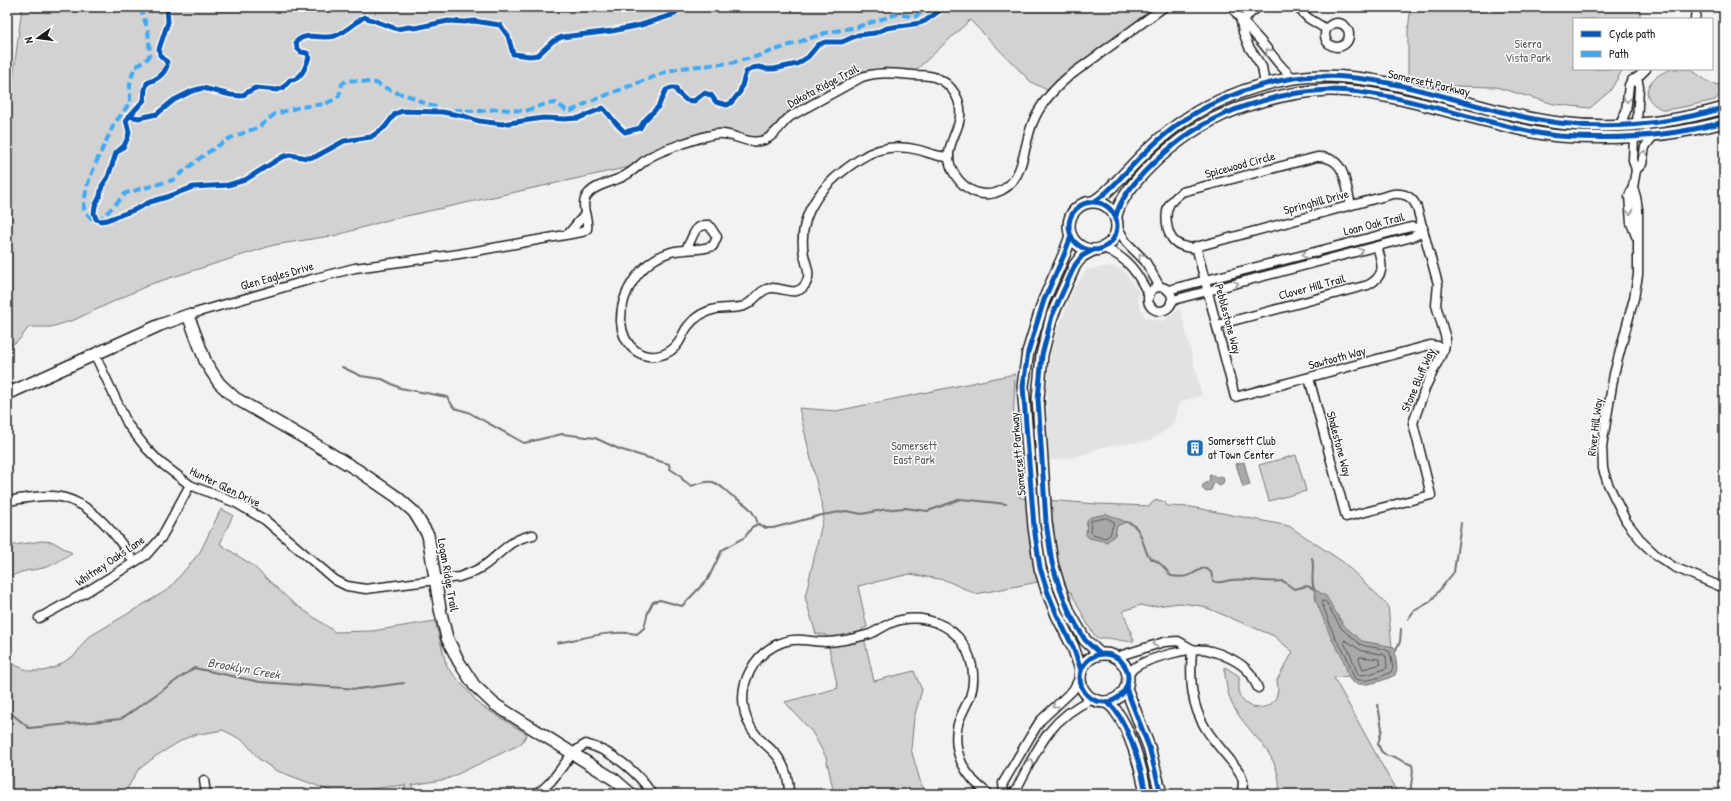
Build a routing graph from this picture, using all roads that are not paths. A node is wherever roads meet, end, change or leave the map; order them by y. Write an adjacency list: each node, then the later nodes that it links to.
1 (1164, 7): 20 (street)
2 (1232, 7): 7 (street)
3 (1258, 7): 7 (street)
4 (1297, 7): 8 (street)
5 (1697, 7): 6 (street)
6 (1695, 18)
7 (1241, 21): 11 (street, one-way to 7); 12 (street)
8 (1326, 29)
9 (1645, 70): 10 (street)
10 (1637, 78): 15 (street); 16 (street, one-way to 16)
11 (1295, 79): 12 (main road, Somersett Parkway); 16 (main road, Somersett Parkway)
12 (1265, 85): 22 (main road, Somersett Parkway)
13 (1724, 109): 15 (main road, Somersett Parkway); 19 (main road)
14 (1724, 122): 18 (main road, Somersett Parkway)
15 (1637, 124): 16 (main road, Somersett Parkway); 17 (main road)
16 (1620, 125)
17 (1582, 136): 19 (main road, Somersett Parkway); 25 (main road, Somersett Parkway)
18 (1653, 136): 19 (main road, Somersett Parkway); 21 (street, River Hill Way, one-way to 18)
19 (1634, 137): 21 (street, River Hill Way)
20 (949, 157): 24 (street, Dakota Ridge Trail); 33 (street)
21 (1636, 170): 53 (street, River Hill Way)
22 (1095, 201): 25 (main road); 29 (main road)
23 (1351, 205): 27 (street, Springhill Drive); 30 (street, Springhill Drive); 30 (street, Spicewood Circle)
24 (584, 214): 28 (street, Dakota Ridge Trail); 28 (street, Dakota Ridge Trail)
25 (1116, 216): 26 (main road)
26 (1118, 228): 32 (main road); 36 (street, one-way to 26)
27 (1423, 228): 31 (street, Loan Oak Trail); 35 (street, Loan Oak Trail, one-way to 35); 42 (street, Stone Bluff Way)
28 (569, 233): 40 (street, Glen Eagles Drive)
29 (1071, 236): 34 (main road); 58 (main road, Somersett Parkway)
30 (1196, 246): 35 (street, Pebblestone Way)
31 (1377, 246): 37 (street, Loan Oak Trail, one-way to 31); 41 (street, Clover Hill Trail)
32 (1104, 248): 34 (main road); 38 (street)
33 (685, 250)
34 (1093, 250): 56 (main road, Somersett Parkway)
35 (1205, 280): 36 (street, Loan Oak Trail); 37 (street, Pebblestone Way)
36 (1164, 288): 38 (street); 39 (street)
37 (1208, 291): 39 (street, Loan Oak Trail); 41 (street, Pebblestone Way)
38 (1149, 296): 39 (street)
39 (1171, 302)
40 (188, 315): 43 (main road, Glen Eagles Drive); 52 (main road, Logan Ridge Trail)
41 (1217, 325): 46 (street, Pebblestone Way)
42 (1444, 348): 44 (street, Sawtooth Way); 49 (street, Stone Bluff Way)
43 (94, 354): 45 (main road, Glen Eagles Drive); 47 (street, Hunter Glen Drive)
44 (1309, 378): 46 (street, Sawtooth Way); 49 (street, Shalestone Way)
45 (7, 394)
46 (1235, 397)
47 (190, 485): 51 (street, Whitney Oaks Lane); 52 (street, Hunter Glen Drive)
48 (7, 501): 51 (street)
49 (1346, 517)
50 (533, 535): 52 (street, Hunter Glen Drive)
51 (134, 562): 54 (street, Whitney Oaks Lane)
52 (435, 579): 63 (main road, Logan Ridge Trail)
53 (1724, 588)
54 (39, 618)
55 (1192, 649): 57 (street, one-way to 57); 59 (street); 60 (street); 75 (street)
56 (1100, 654): 57 (main road); 58 (main road)
57 (1116, 657): 59 (main road)
58 (1081, 674): 61 (main road); 71 (street, one-way to 71)
59 (1127, 683): 62 (main road); 74 (main road)
60 (1258, 688)
61 (1092, 699): 62 (main road); 72 (street, one-way to 61)
62 (1106, 702): 73 (main road)
63 (573, 752): 65 (main road, Logan Ridge Trail); 67 (street); 68 (street)
64 (204, 780): 66 (street)
65 (630, 793)
66 (206, 794)
67 (536, 794)
68 (652, 794)
69 (789, 794): 70 (street)
70 (989, 794)
71 (1004, 794)
72 (1012, 794)
73 (1146, 794)
74 (1161, 794)
75 (1242, 794)

